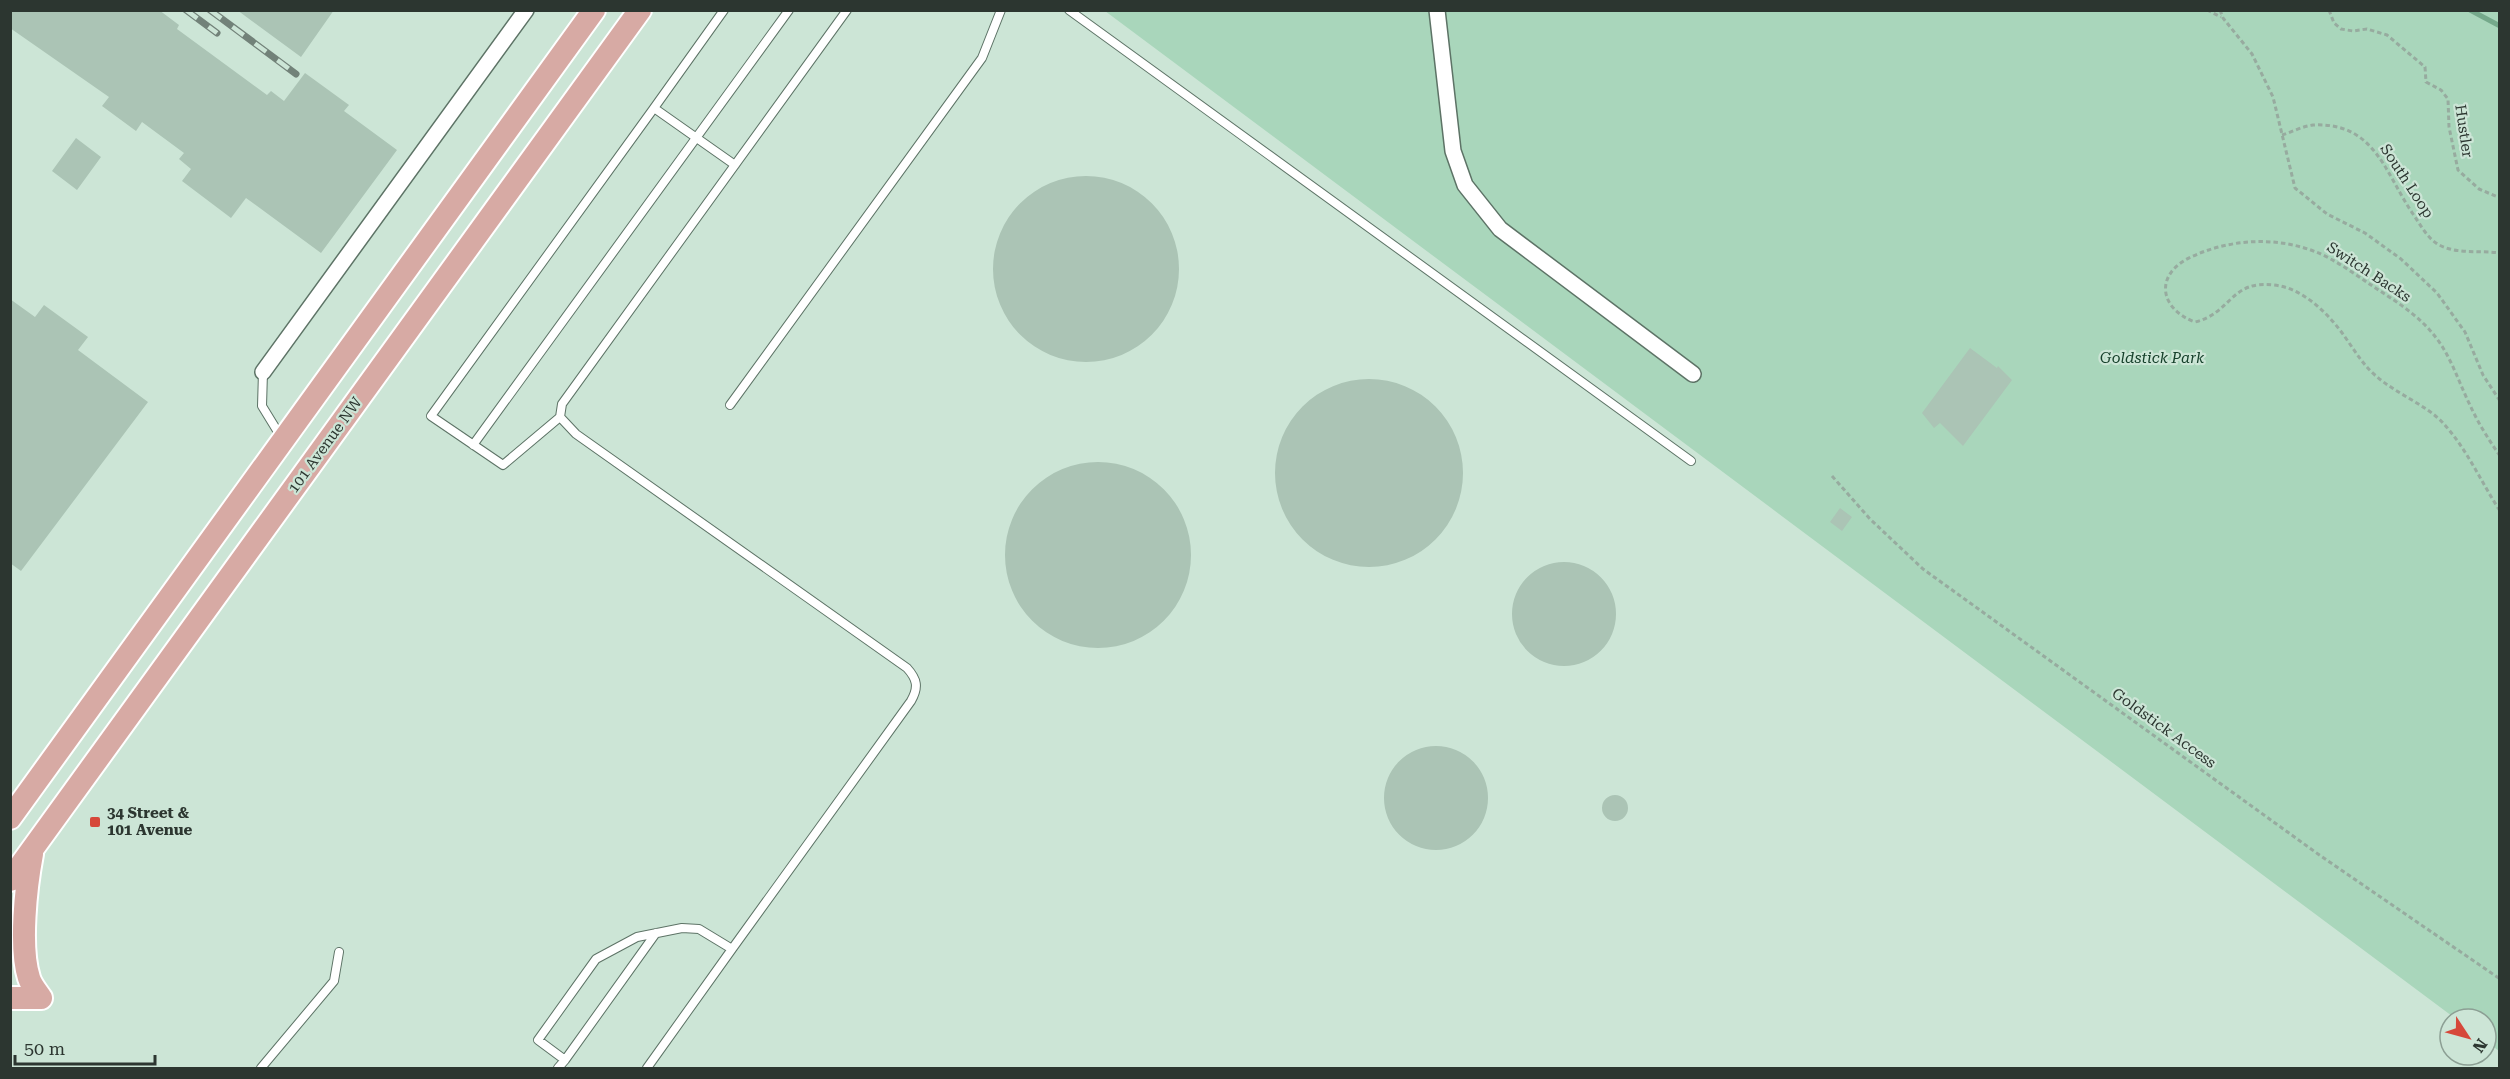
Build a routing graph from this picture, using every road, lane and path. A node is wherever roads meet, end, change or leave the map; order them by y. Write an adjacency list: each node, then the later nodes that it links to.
1 (526, 10): 20 (street)
2 (594, 10): 25 (main road)
3 (639, 10): 34 (main road, 101 Avenue NW)
4 (724, 10): 14 (lane)
5 (789, 10): 16 (lane)
6 (847, 10): 17 (lane)
7 (1000, 10): 23 (lane)
8 (1069, 10): 28 (lane)
9 (1437, 10): 21 (street)
10 (2207, 10): 13 (path)
11 (2220, 10): 13 (path)
12 (2329, 10): 18 (path, Hustler)
13 (2223, 18): 15 (path)
14 (654, 108): 16 (lane); 26 (lane)
15 (2282, 135): 19 (path, South Loop); 22 (path, Switch Backs)
16 (695, 137): 17 (lane); 26 (lane)
17 (735, 165): 24 (lane)
18 (2499, 198)
19 (2499, 253)
20 (263, 372): 25 (lane)
21 (1693, 374)
22 (2499, 401)
23 (730, 405)
24 (560, 417): 26 (lane); 37 (lane)
25 (283, 440): 31 (main road)
26 (473, 445)
27 (2499, 456): 30 (path, Switch Backs)
28 (1691, 461)
29 (1832, 476): 39 (path, Goldstick Access)
30 (2499, 511)
31 (31, 790): 32 (main road); 33 (main road)
32 (10, 802)
33 (10, 818)
34 (34, 847): 35 (main road, 101 Avenue NW); 40 (main road)
35 (10, 880)
36 (656, 933): 37 (lane); 41 (lane); 41 (lane)
37 (732, 949): 44 (lane)
38 (339, 952): 42 (lane)
39 (2499, 979)
40 (10, 998)
41 (565, 1060): 43 (lane)
42 (261, 1068)
43 (558, 1068)
44 (647, 1068)

